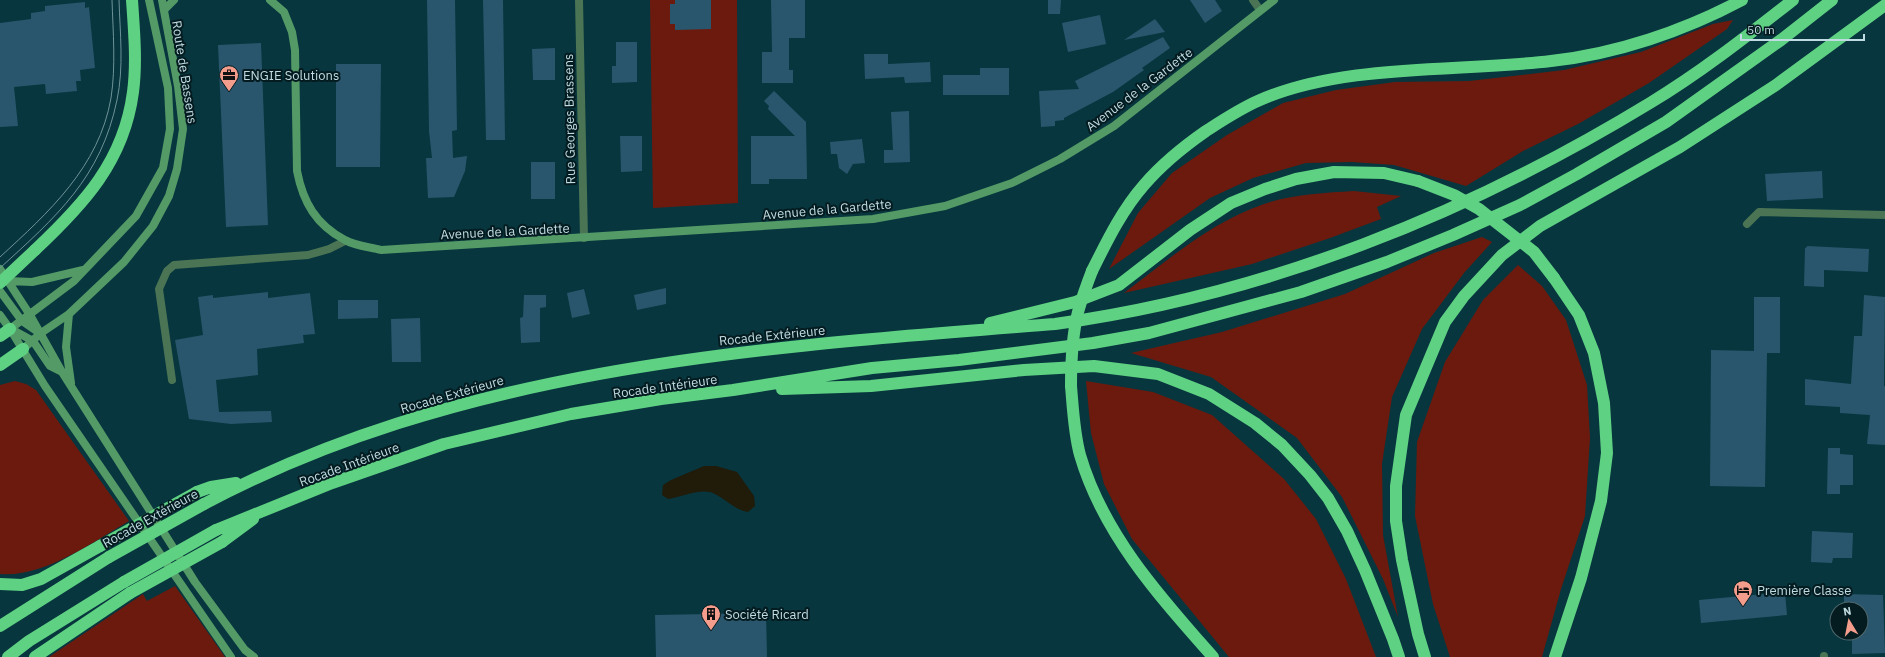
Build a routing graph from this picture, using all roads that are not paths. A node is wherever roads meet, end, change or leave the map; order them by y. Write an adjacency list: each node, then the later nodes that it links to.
1 (132, 0): 21 (highway, bridge)
2 (150, 0): 20 (main road)
3 (162, 0): 13 (main road, Route de Bassens)
4 (174, 0): 13 (main road)
5 (270, 0): 18 (main road, Avenue de la Gardette)
6 (579, 0): 17 (street, Rue Georges Brassens)
7 (1253, 0): 14 (street)
8 (1274, 0): 14 (main road, Avenue de la Gardette)
9 (1742, 0): 46 (highway, bridge)
10 (1793, 0): 28 (highway)
11 (1832, 0): 37 (highway)
12 (1885, 5): 48 (highway)
13 (164, 10): 23 (main road, Route de Bassens)
14 (1260, 10): 17 (main road, Avenue de la Gardette)
15 (1885, 215): 16 (street)
16 (1747, 224)
17 (584, 238): 18 (main road, Avenue de la Gardette)
18 (346, 241): 35 (street)
19 (0, 269): 21 (main road)
20 (84, 270): 21 (main road); 25 (main road)
21 (4, 282): 25 (main road)
22 (0, 291): 26 (main road)
23 (69, 314): 29 (main road, Route de Bassens); 36 (main road)
24 (0, 315): 27 (main road)
25 (30, 315): 26 (main road); 29 (main road)
26 (22, 321): 27 (main road); 29 (main road)
27 (10, 329): 30 (highway); 31 (main road); 32 (main road)
28 (957, 331): 38 (highway, Rocade Extérieure); 49 (highway, bridge)
29 (41, 333): 31 (main road, Route de Bassens); 34 (main road)
30 (0, 336)
31 (33, 341): 32 (main road, Route de Bassens); 34 (main road)
32 (23, 349): 33 (highway); 44 (main road)
33 (0, 365)
34 (62, 372): 36 (main road)
35 (172, 380)
36 (71, 384): 45 (main road)
37 (733, 390): 39 (highway, Rocade Intérieure); 47 (highway)
38 (247, 481): 40 (highway, bridge); 41 (highway, Rocade Extérieure, bridge)
39 (261, 512): 42 (highway, Rocade Intérieure, bridge); 43 (highway, bridge)
40 (0, 584)
41 (0, 626)
42 (8, 657)
43 (35, 657)
44 (231, 657)
45 (254, 657)
46 (1213, 657)
47 (1399, 657)
48 (1425, 657)
49 (1555, 657)

